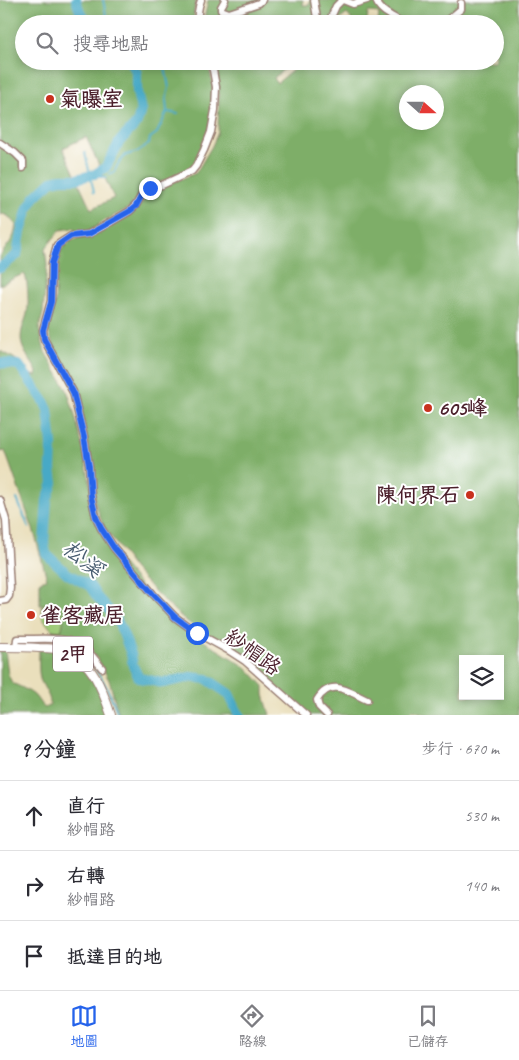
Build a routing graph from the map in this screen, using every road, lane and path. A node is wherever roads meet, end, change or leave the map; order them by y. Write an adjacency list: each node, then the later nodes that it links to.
1 (201, 0): 9 (street)
2 (225, 0): 3 (street)
3 (262, 0)
4 (314, 0): 10 (street)
5 (343, 0): 6 (street); 11 (street)
6 (367, 0)
7 (376, 0): 12 (street)
8 (461, 3): 13 (street)
9 (197, 15)
10 (316, 15)
11 (332, 15)
12 (391, 15)
13 (453, 15)
14 (213, 70): 24 (street, 紗帽路)
15 (0, 144): 16 (street)
16 (23, 168)
17 (0, 500): 18 (street)
18 (0, 601)
19 (36, 644): 20 (main road, 2甲); 21 (street); 23 (main road, 2甲)
20 (0, 647)
21 (102, 668)
22 (367, 700): 25 (street)
23 (110, 715)
24 (306, 715)
25 (327, 715)

